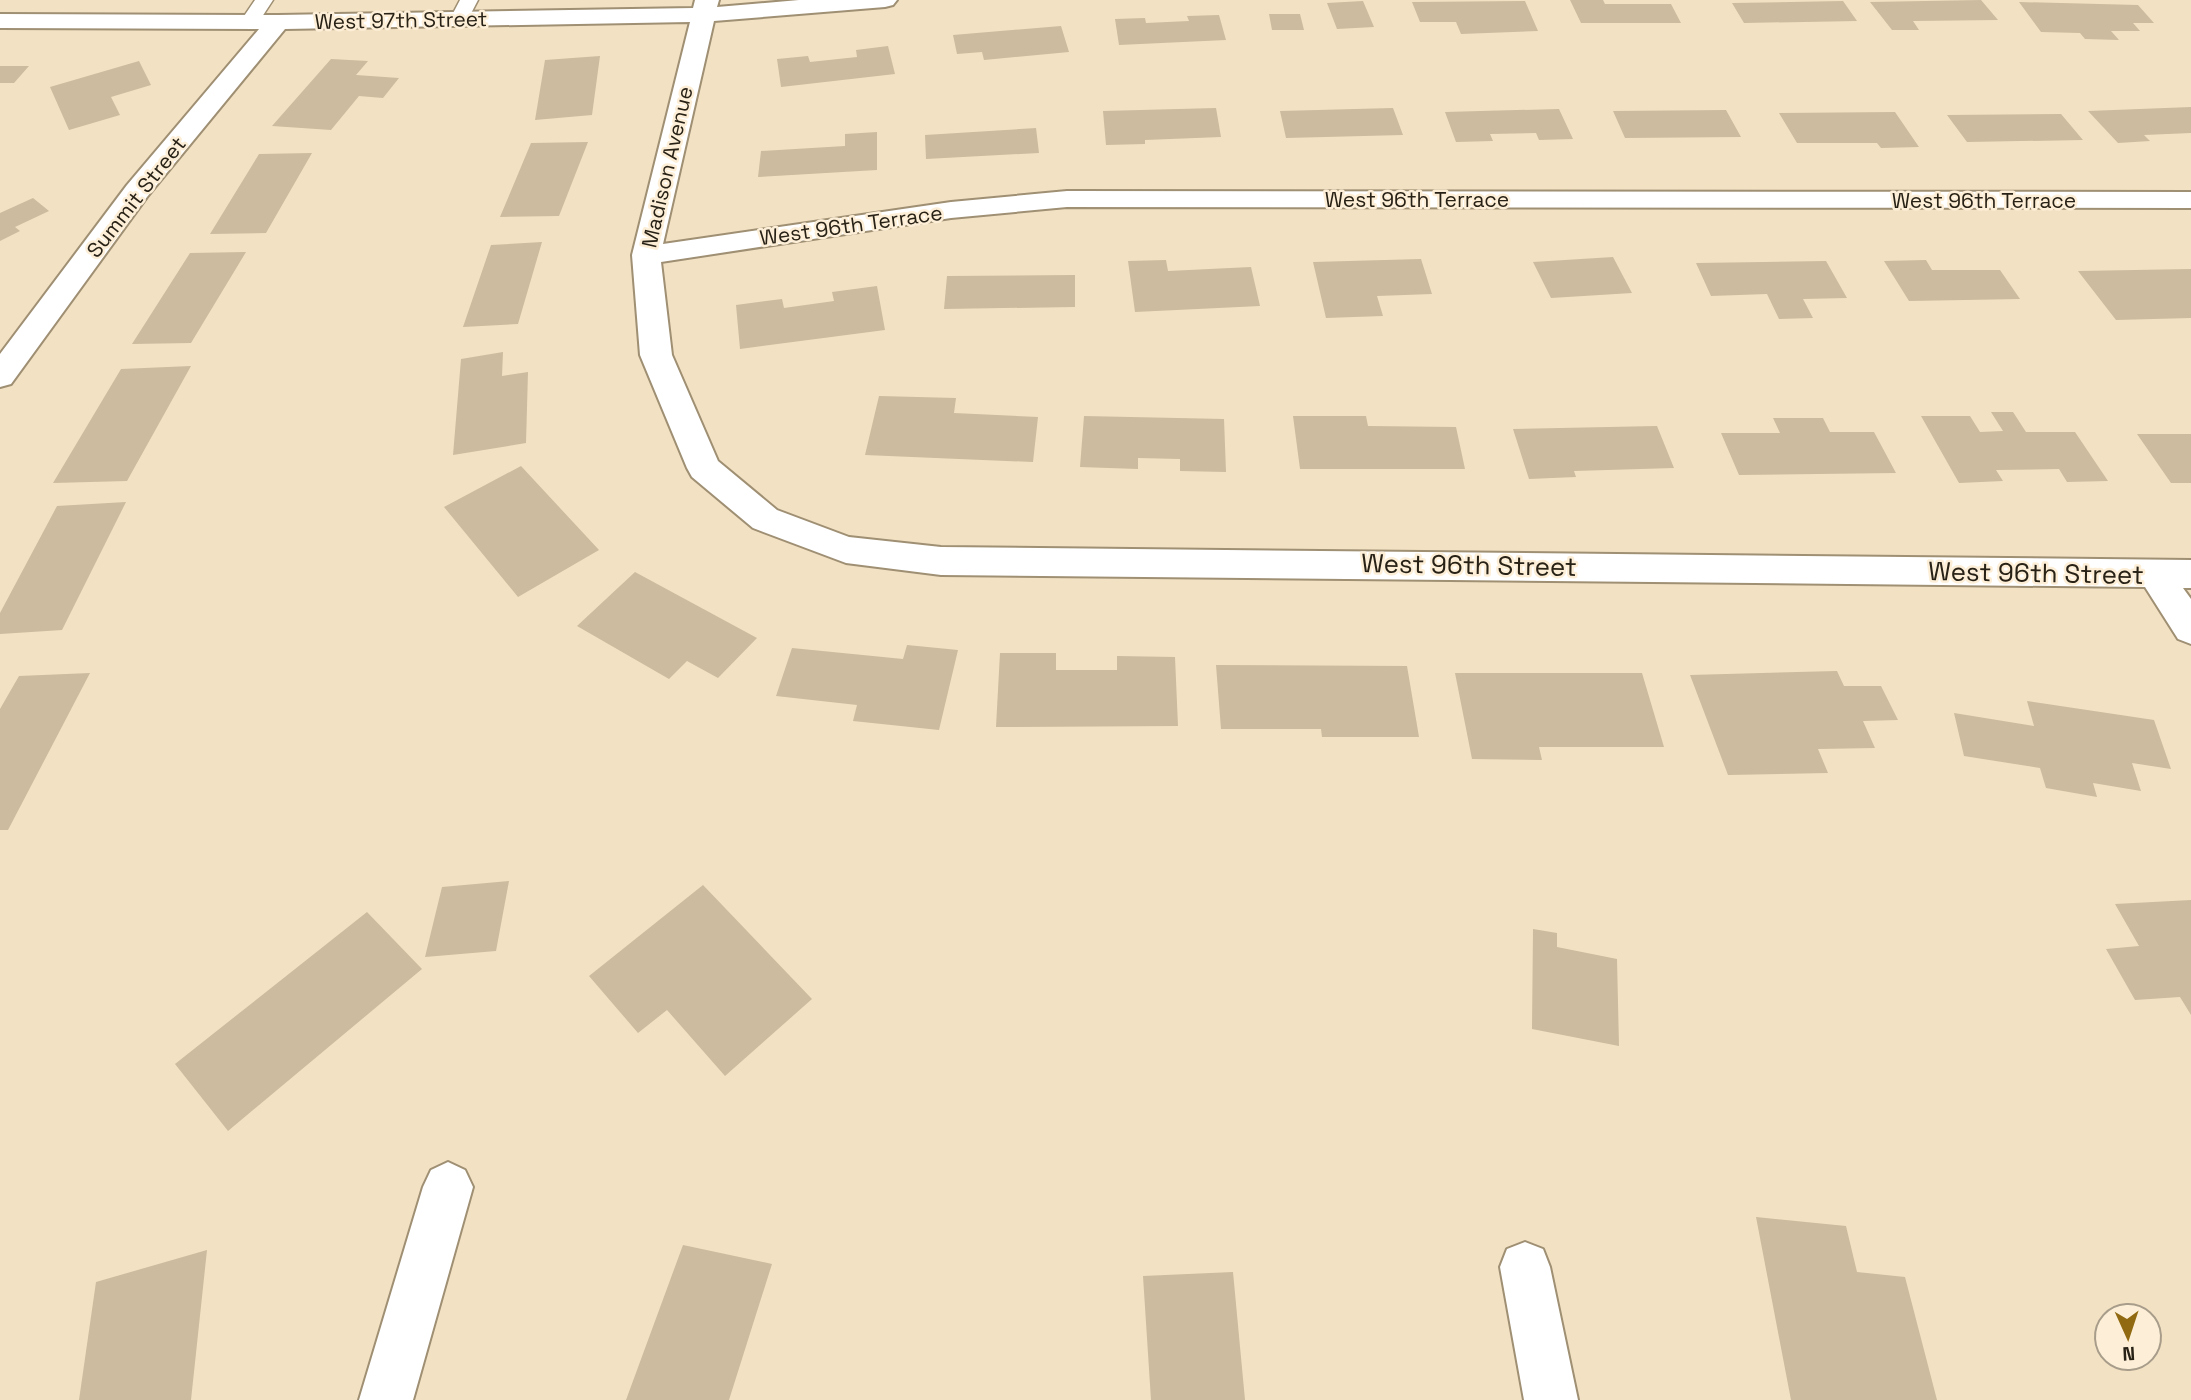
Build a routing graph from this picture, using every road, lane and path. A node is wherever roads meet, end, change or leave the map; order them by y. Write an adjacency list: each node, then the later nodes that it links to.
1 (885, 0): 2 (street, West 97th Street)
2 (704, 7): 3 (street, West 97th Street); 7 (street, Madison Avenue)
3 (464, 10): 4 (street, West 97th Street)
4 (271, 11): 5 (street, West 97th Street); 8 (street, Summit Street)
5 (0, 21)
6 (2191, 200): 7 (street, West 96th Terrace)
7 (646, 255): 9 (street, Madison Avenue)
8 (5, 363)
9 (756, 512): 10 (street, West 96th Street)
10 (2155, 574): 11 (street, West 96th Street); 12 (street)
11 (2191, 575)
12 (2191, 629)
13 (448, 1187): 15 (street)
14 (1525, 1267): 16 (street)
15 (386, 1400)
16 (1551, 1400)

